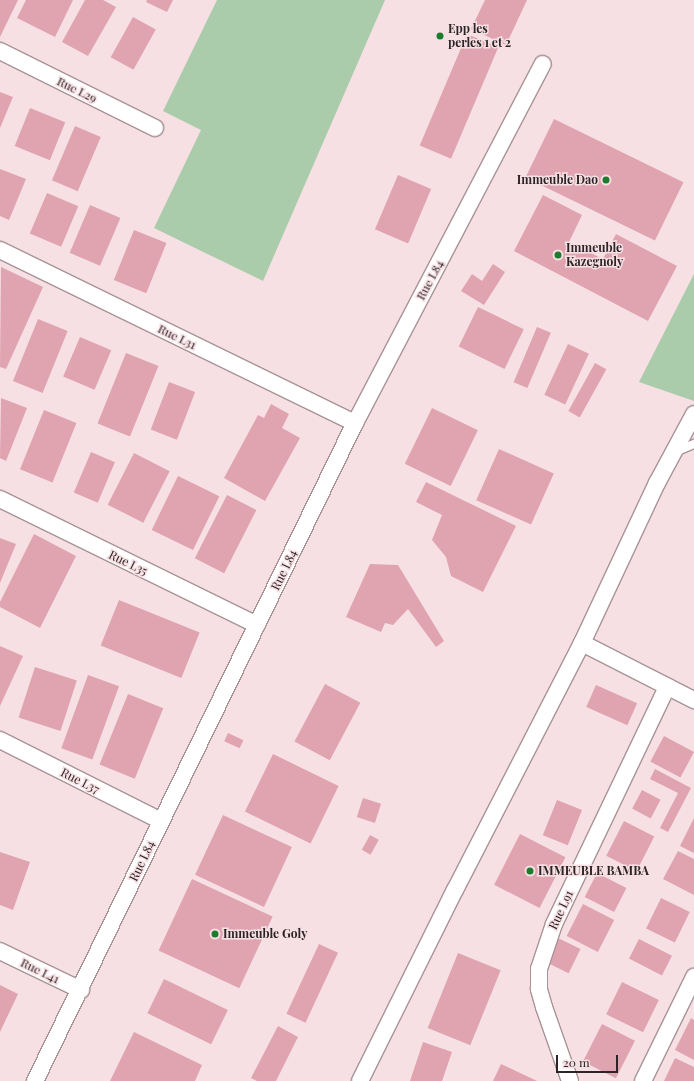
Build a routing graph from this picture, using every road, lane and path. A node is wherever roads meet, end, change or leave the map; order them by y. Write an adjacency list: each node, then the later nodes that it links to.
1 (0, 51): 3 (street, Rue L29)
2 (543, 64): 6 (street, Rue L84)
3 (155, 128)
4 (0, 250): 6 (street, Rue L31)
5 (694, 414): 8 (street)
6 (355, 423): 10 (street, Rue L84)
7 (694, 444): 8 (lane)
8 (675, 452): 11 (street)
9 (0, 500): 10 (street, Rue L35)
10 (257, 625): 15 (street, Rue L84)
11 (582, 643): 12 (street); 20 (street)
12 (667, 687): 13 (street); 21 (street, Rue L91)
13 (694, 700)
14 (0, 740): 15 (street, Rue L37)
15 (161, 821): 18 (street, Rue L84)
16 (0, 951): 18 (street, Rue L41)
17 (694, 977): 22 (street)
18 (81, 990): 19 (street, Rue L84)
19 (35, 1081)
20 (360, 1081)
21 (570, 1081)
22 (643, 1081)

